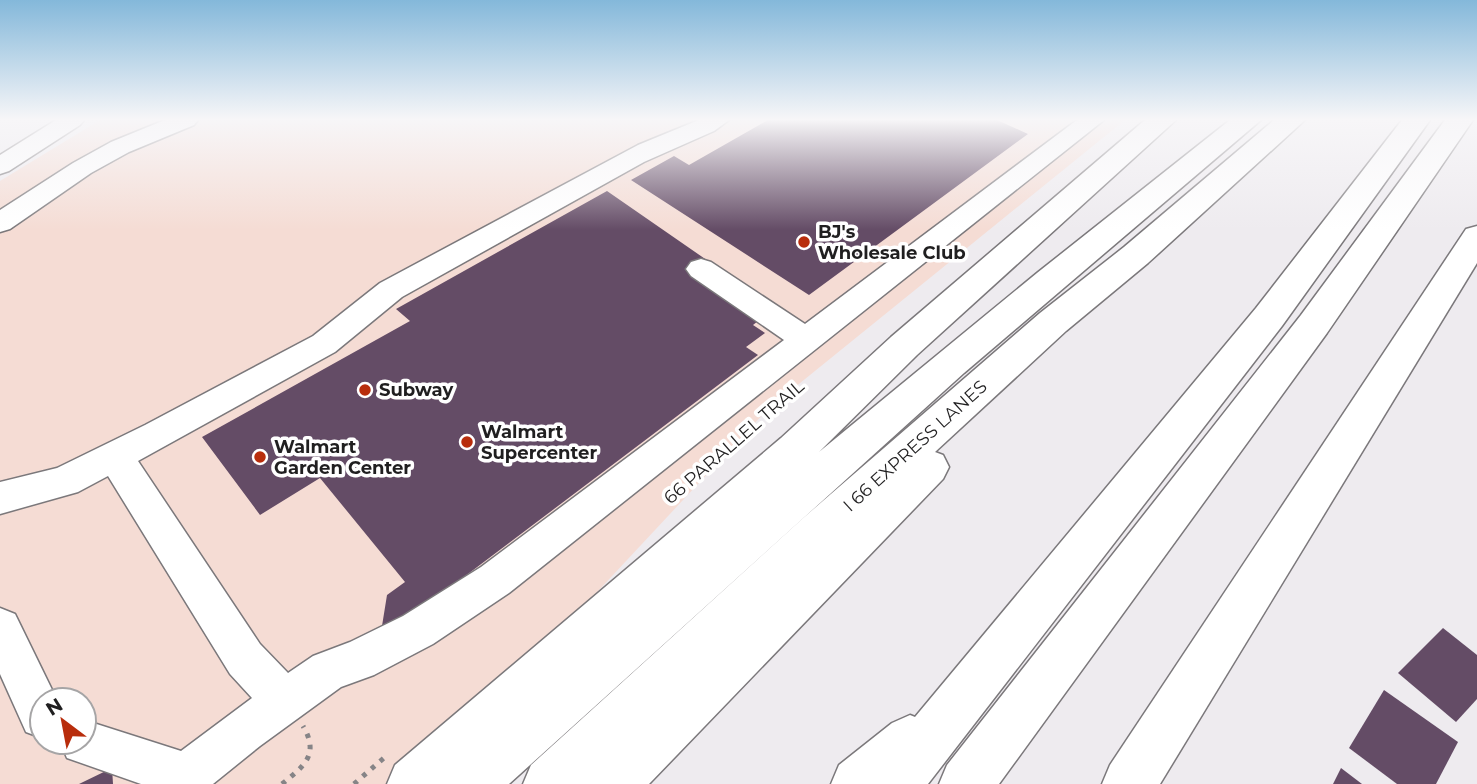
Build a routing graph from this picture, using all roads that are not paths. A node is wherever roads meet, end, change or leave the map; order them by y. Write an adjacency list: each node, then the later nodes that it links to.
1 (103, 157): 9 (street)
2 (634, 157): 14 (street)
3 (1044, 157): 13 (street)
4 (1120, 157): 21 (highway)
5 (1201, 157): 23 (highway)
6 (1249, 157): 12 (highway, I 66 EXPRESS LANES)
7 (1389, 157): 18 (highway)
8 (1433, 157): 28 (highway)
9 (0, 223)
10 (1477, 236): 29 (highway)
11 (701, 269): 13 (street)
12 (1053, 322): 24 (highway, I 66 EXPRESS LANES); 25 (highway)
13 (807, 340): 19 (street)
14 (116, 456): 15 (street); 19 (street)
15 (0, 498)
16 (0, 628): 17 (street)
17 (28, 687)
18 (962, 697): 26 (highway); 27 (highway)
19 (284, 701): 22 (street)
20 (98, 748): 22 (street)
21 (404, 767)
22 (181, 780)
23 (469, 784)
24 (550, 784)
25 (612, 784)
26 (858, 784)
27 (894, 784)
28 (966, 784)
29 (1129, 784)

